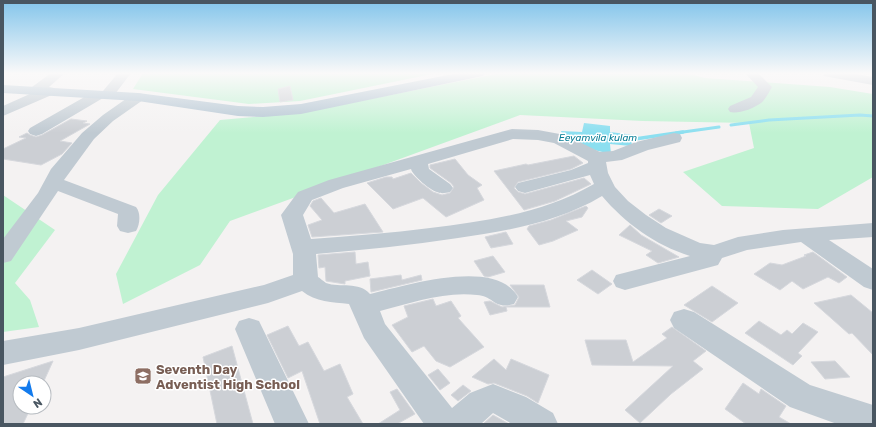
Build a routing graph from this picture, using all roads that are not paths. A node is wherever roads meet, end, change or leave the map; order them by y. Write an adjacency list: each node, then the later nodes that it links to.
1 (37, 93): 8 (street)
2 (79, 93): 5 (main road)
3 (382, 93): 6 (main road)
4 (761, 93): 7 (street)
5 (104, 95): 6 (main road); 9 (street)
6 (138, 97): 13 (street)
7 (734, 109)
8 (3, 111)
9 (36, 131)
10 (674, 138): 12 (street)
11 (419, 162): 12 (street); 16 (street); 20 (street)
12 (597, 162): 14 (street); 15 (street)
13 (53, 182): 17 (street); 22 (street)
14 (605, 186): 20 (street); 21 (street)
15 (526, 187)
16 (443, 188)
17 (128, 226)
18 (873, 230): 19 (street)
19 (806, 235): 21 (street); 25 (street)
20 (304, 247): 23 (street)
21 (712, 253): 24 (street)
22 (3, 255)
23 (305, 280): 27 (street); 30 (street)
24 (625, 281)
25 (873, 281)
26 (505, 297): 27 (street)
27 (364, 305): 33 (street)
28 (684, 320): 31 (street)
29 (248, 329): 32 (street)
30 (3, 353)
31 (873, 421)
32 (292, 424)
33 (444, 424)
34 (457, 424): 35 (street)
35 (541, 424)

